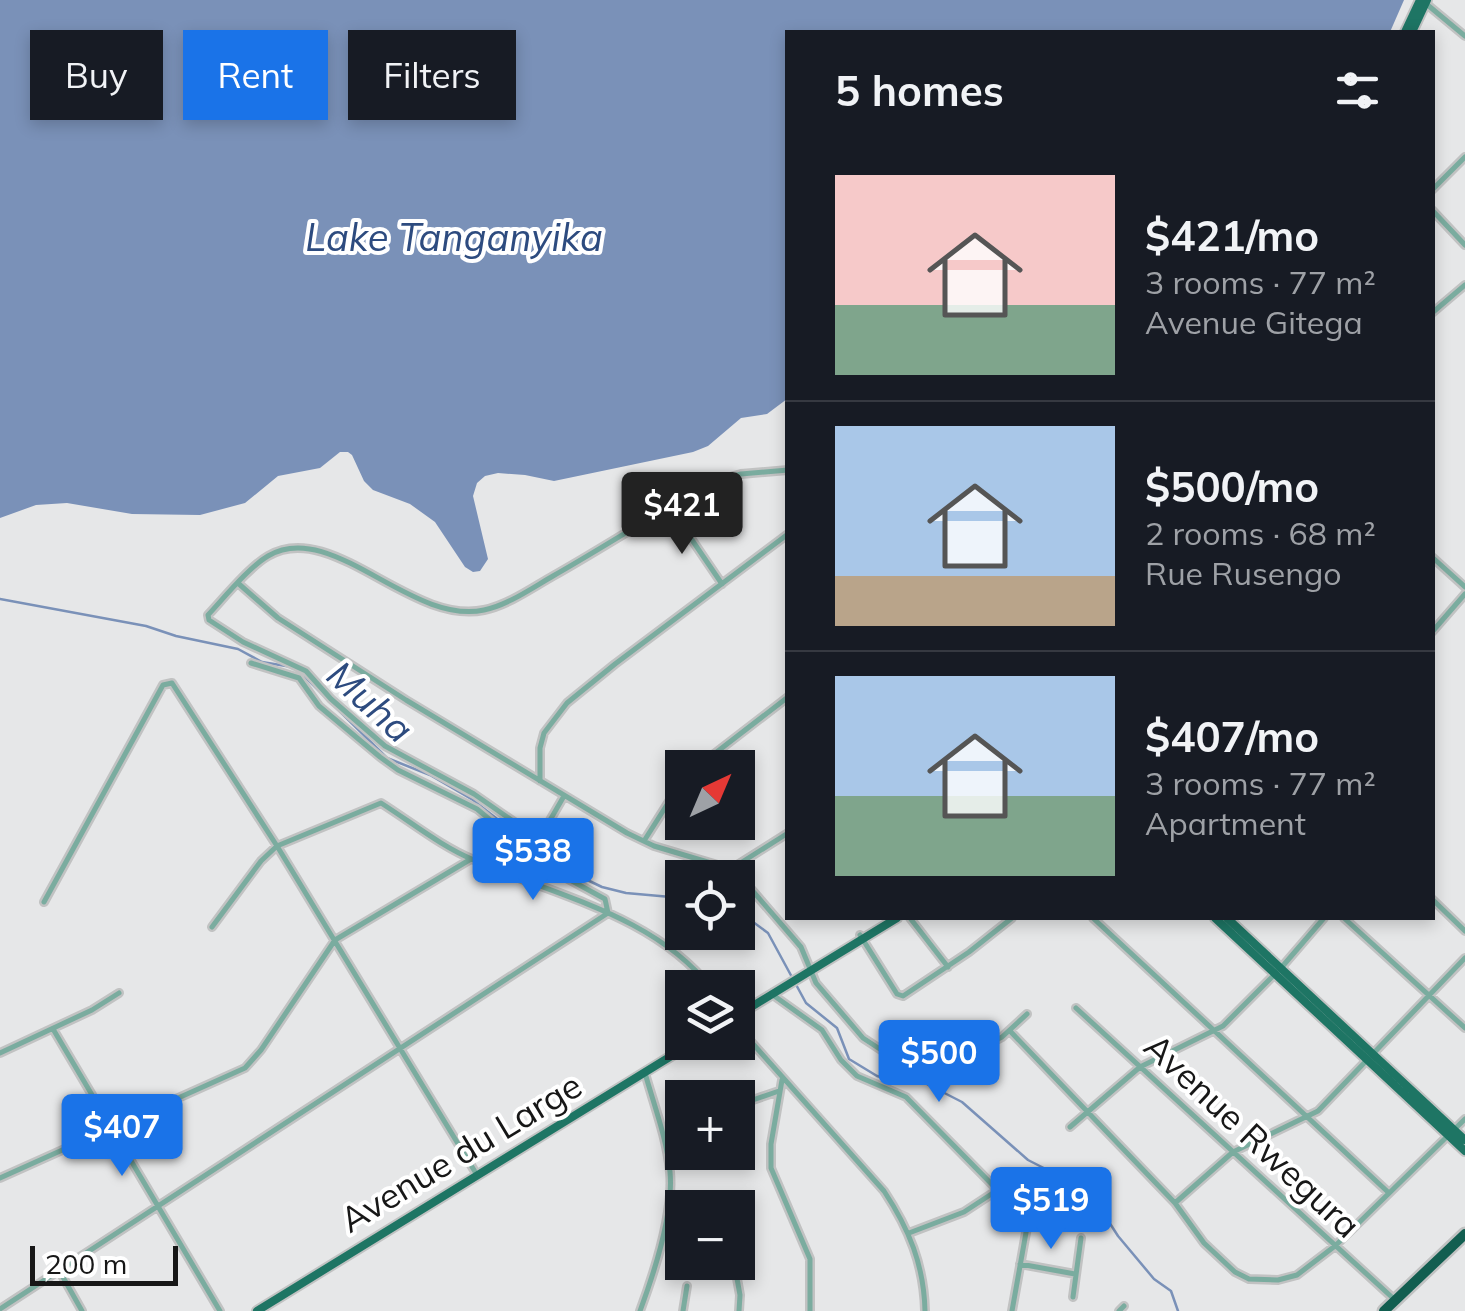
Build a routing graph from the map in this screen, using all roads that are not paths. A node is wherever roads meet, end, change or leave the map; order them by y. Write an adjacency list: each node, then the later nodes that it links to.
1 (1423, 1): 2 (main road); 3 (street)
2 (1410, 30)
3 (1465, 36)
4 (1465, 157): 5 (street)
5 (1435, 187)
6 (1435, 213): 7 (street)
7 (1465, 244)
8 (1465, 285): 10 (street)
9 (1435, 301): 10 (street)
10 (1440, 307): 11 (street)
11 (1435, 311)
12 (785, 470): 13 (street)
13 (671, 509): 16 (street); 17 (street)
14 (785, 536): 17 (street)
15 (1435, 560): 18 (street)
16 (240, 584): 23 (street); 24 (street)
17 (722, 584): 23 (street)
18 (1465, 590): 19 (street)
19 (1435, 628)
20 (250, 663): 35 (street)
21 (785, 698): 22 (street)
22 (719, 750)
23 (540, 781): 24 (street)
24 (564, 796): 27 (street)
25 (665, 809): 27 (street)
26 (785, 835): 31 (street)
27 (644, 842): 30 (street)
28 (277, 846): 29 (street); 33 (street); 45 (street); 48 (street)
29 (470, 859): 35 (street); 48 (street)
30 (700, 860)
31 (746, 860)
32 (755, 893): 51 (street)
33 (44, 902)
34 (1435, 902): 46 (street)
35 (608, 913): 52 (street); 67 (street)
36 (884, 920): 47 (main road)
37 (893, 920): 47 (main road)
38 (912, 920): 50 (street)
39 (1009, 920): 50 (street)
40 (1095, 920): 65 (street)
41 (1217, 920): 53 (main road)
42 (1228, 920): 53 (main road)
43 (1322, 920): 53 (street)
44 (1346, 920): 57 (street)
45 (212, 927)
46 (1465, 931)
47 (861, 937): 50 (street); 51 (main road)
48 (335, 940): 67 (street); 80 (street)
49 (1465, 958): 57 (street)
50 (948, 967)
51 (810, 969): 54 (main road); 64 (street)
52 (696, 970)
53 (1279, 971): 65 (street); 69 (main road)
54 (788, 983): 56 (main road); 58 (main road)
55 (119, 993): 63 (street)
56 (773, 995): 59 (main road); 87 (street)
57 (1430, 995): 62 (street); 69 (street)
58 (755, 1004)
59 (755, 1005)
60 (1076, 1008): 71 (street, Avenue Rwegura)
61 (1027, 1014): 64 (street)
62 (1465, 1028)
63 (53, 1029): 68 (street); 80 (street)
64 (1010, 1031): 76 (street)
65 (1216, 1032): 71 (street); 77 (street)
66 (755, 1047): 73 (street)
67 (401, 1048): 85 (street); 90 (street)
68 (0, 1052)
69 (1369, 1056): 77 (street); 81 (main road)
70 (665, 1060): 72 (main road, Avenue du Large)
71 (1140, 1067): 76 (street); 84 (street, Avenue Rwegura)
72 (645, 1072): 85 (main road, Avenue du Large); 106 (street)
73 (782, 1080): 74 (street); 91 (street)
74 (780, 1091): 75 (street); 109 (street)
75 (755, 1100)
76 (1087, 1112): 79 (street); 89 (street)
77 (1308, 1118): 84 (street); 88 (street)
78 (1465, 1119): 81 (street)
79 (1070, 1127)
80 (113, 1130): 86 (street); 90 (street)
81 (1451, 1132): 82 (main road); 83 (main road); 88 (street)
82 (1465, 1140)
83 (1465, 1151)
84 (1233, 1152): 89 (street); 94 (street, Avenue Rwegura)
85 (478, 1175): 105 (main road, Avenue du Large)
86 (0, 1178)
87 (996, 1190): 91 (street); 95 (street)
88 (1389, 1193): 94 (street)
89 (1174, 1203): 94 (street)
90 (158, 1205): 96 (street); 104 (street)
91 (909, 1233): 110 (street)
92 (1465, 1234): 101 (highway)
93 (1081, 1238): 97 (street)
94 (1335, 1246): 101 (street, Avenue Rwegura)
95 (1020, 1264): 97 (street); 111 (street)
96 (58, 1270): 102 (street); 103 (street)
97 (1075, 1274): 100 (street)
98 (737, 1280): 108 (street)
99 (688, 1286): 107 (street)
100 (1072, 1297)
101 (1395, 1300): 112 (highway)
102 (0, 1309)
103 (82, 1311)
104 (220, 1311)
105 (257, 1311)
106 (640, 1311)
107 (682, 1311)
108 (739, 1311)
109 (810, 1311)
110 (925, 1311)
111 (1012, 1311)
112 (1384, 1311)

